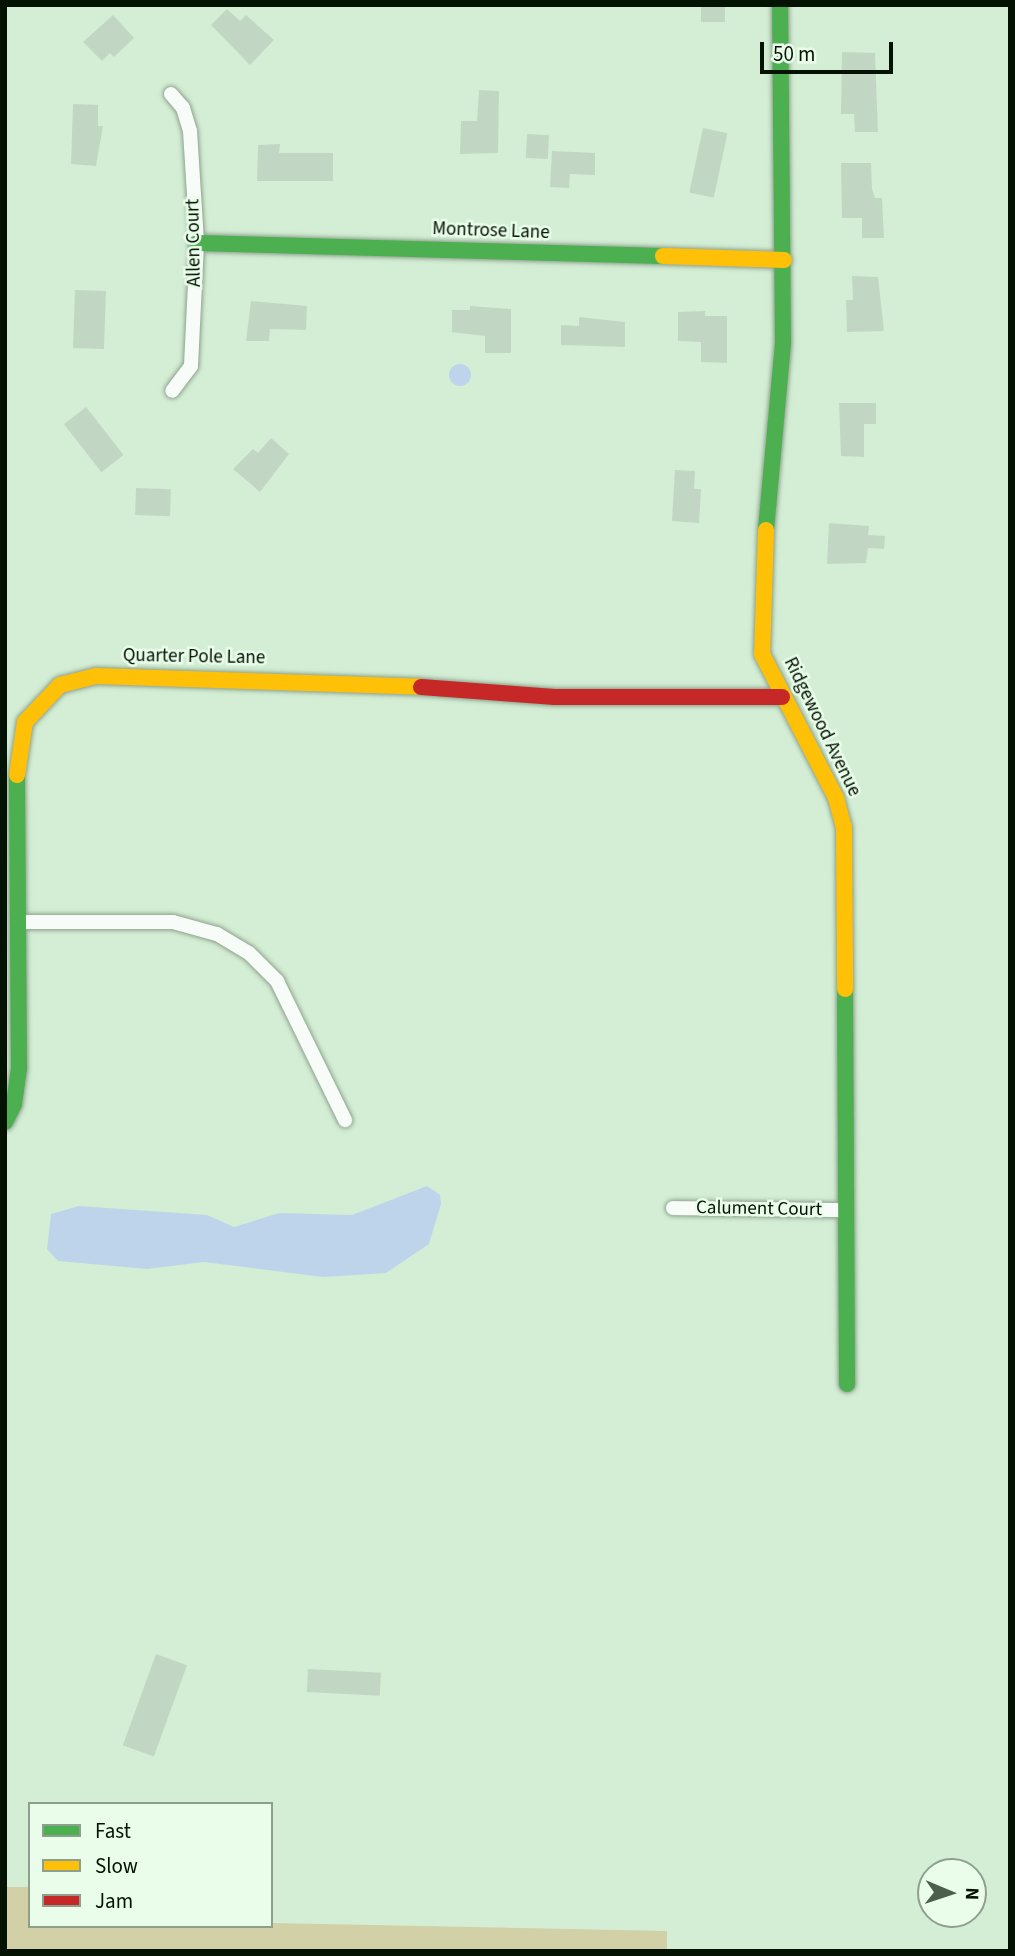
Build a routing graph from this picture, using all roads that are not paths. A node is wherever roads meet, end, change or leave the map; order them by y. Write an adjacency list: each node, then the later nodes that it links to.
1 (780, 5): 4 (street, Ridgewood Avenue)
2 (171, 94): 3 (street, Allen Court)
3 (197, 243): 4 (street, Montrose Lane); 5 (street, Allen Court)
4 (784, 261): 6 (street, Ridgewood Avenue)
5 (172, 391)
6 (782, 697): 7 (street, Quarter Pole Lane); 11 (street, Ridgewood Avenue)
7 (19, 922): 8 (street); 9 (street, Quarter Pole Lane)
8 (345, 1120)
9 (5, 1122)
10 (673, 1208): 11 (street, Calument Court)
11 (846, 1210): 12 (street, Ridgewood Avenue)
12 (847, 1384)

